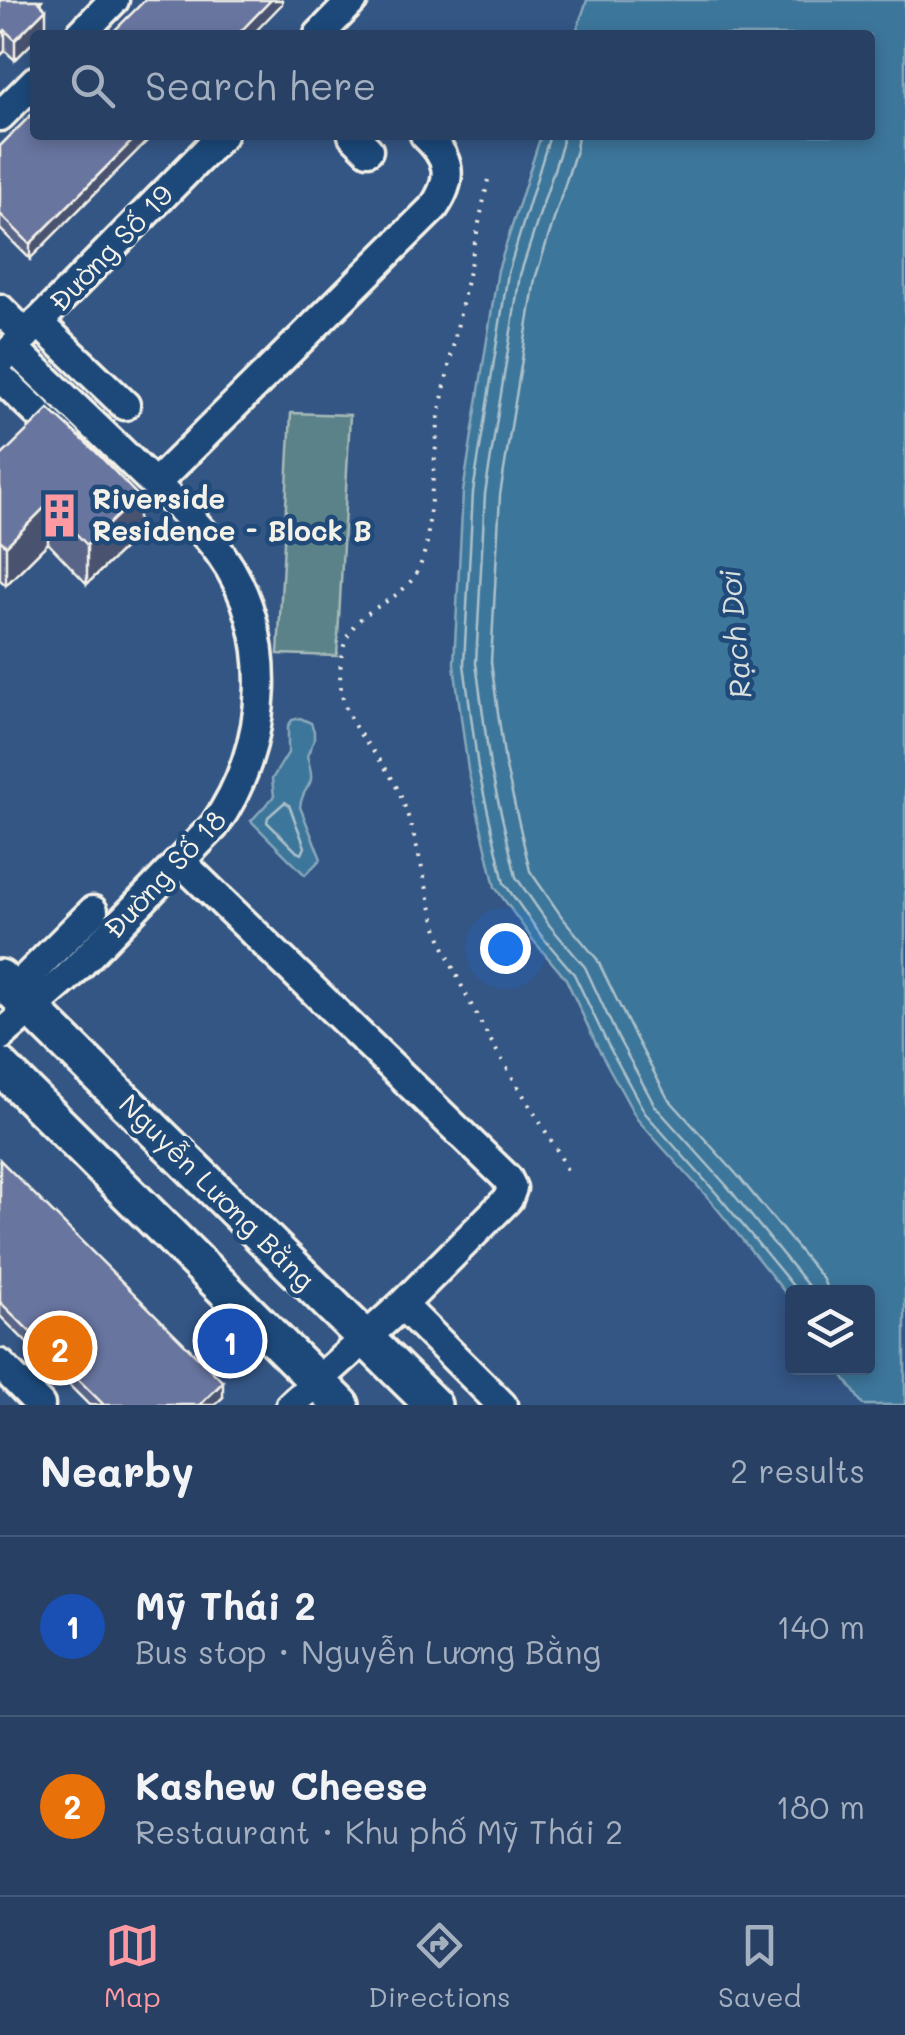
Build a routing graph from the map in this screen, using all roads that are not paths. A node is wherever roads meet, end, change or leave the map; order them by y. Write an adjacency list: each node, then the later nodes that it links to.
1 (114, 0): 3 (street)
2 (354, 0): 4 (street)
3 (85, 30)
4 (325, 30)
5 (30, 86): 6 (street)
6 (0, 116)
7 (217, 140): 10 (street, Đường Số 19)
8 (430, 140): 14 (street)
9 (0, 308): 10 (street)
10 (20, 342): 12 (street); 14 (street, Đường Số 18)
11 (0, 377): 13 (street)
12 (125, 405)
13 (88, 462)
14 (155, 484): 15 (street, Đường Số 18)
15 (181, 862): 17 (street, Đường Số 18); 20 (street)
16 (94, 911): 17 (street)
17 (10, 1008): 21 (main road, Nguyễn Lương Bằng)
18 (0, 1066): 23 (main road)
19 (0, 1099): 23 (main road)
20 (402, 1305): 21 (street); 27 (street)
21 (357, 1345): 23 (street); 25 (main road, Nguyễn Lương Bằng); 26 (main road, Nguyễn Lương Bằng)
22 (0, 1364): 24 (street)
23 (312, 1398)
24 (40, 1405)
25 (401, 1405)
26 (433, 1405)
27 (502, 1405)

